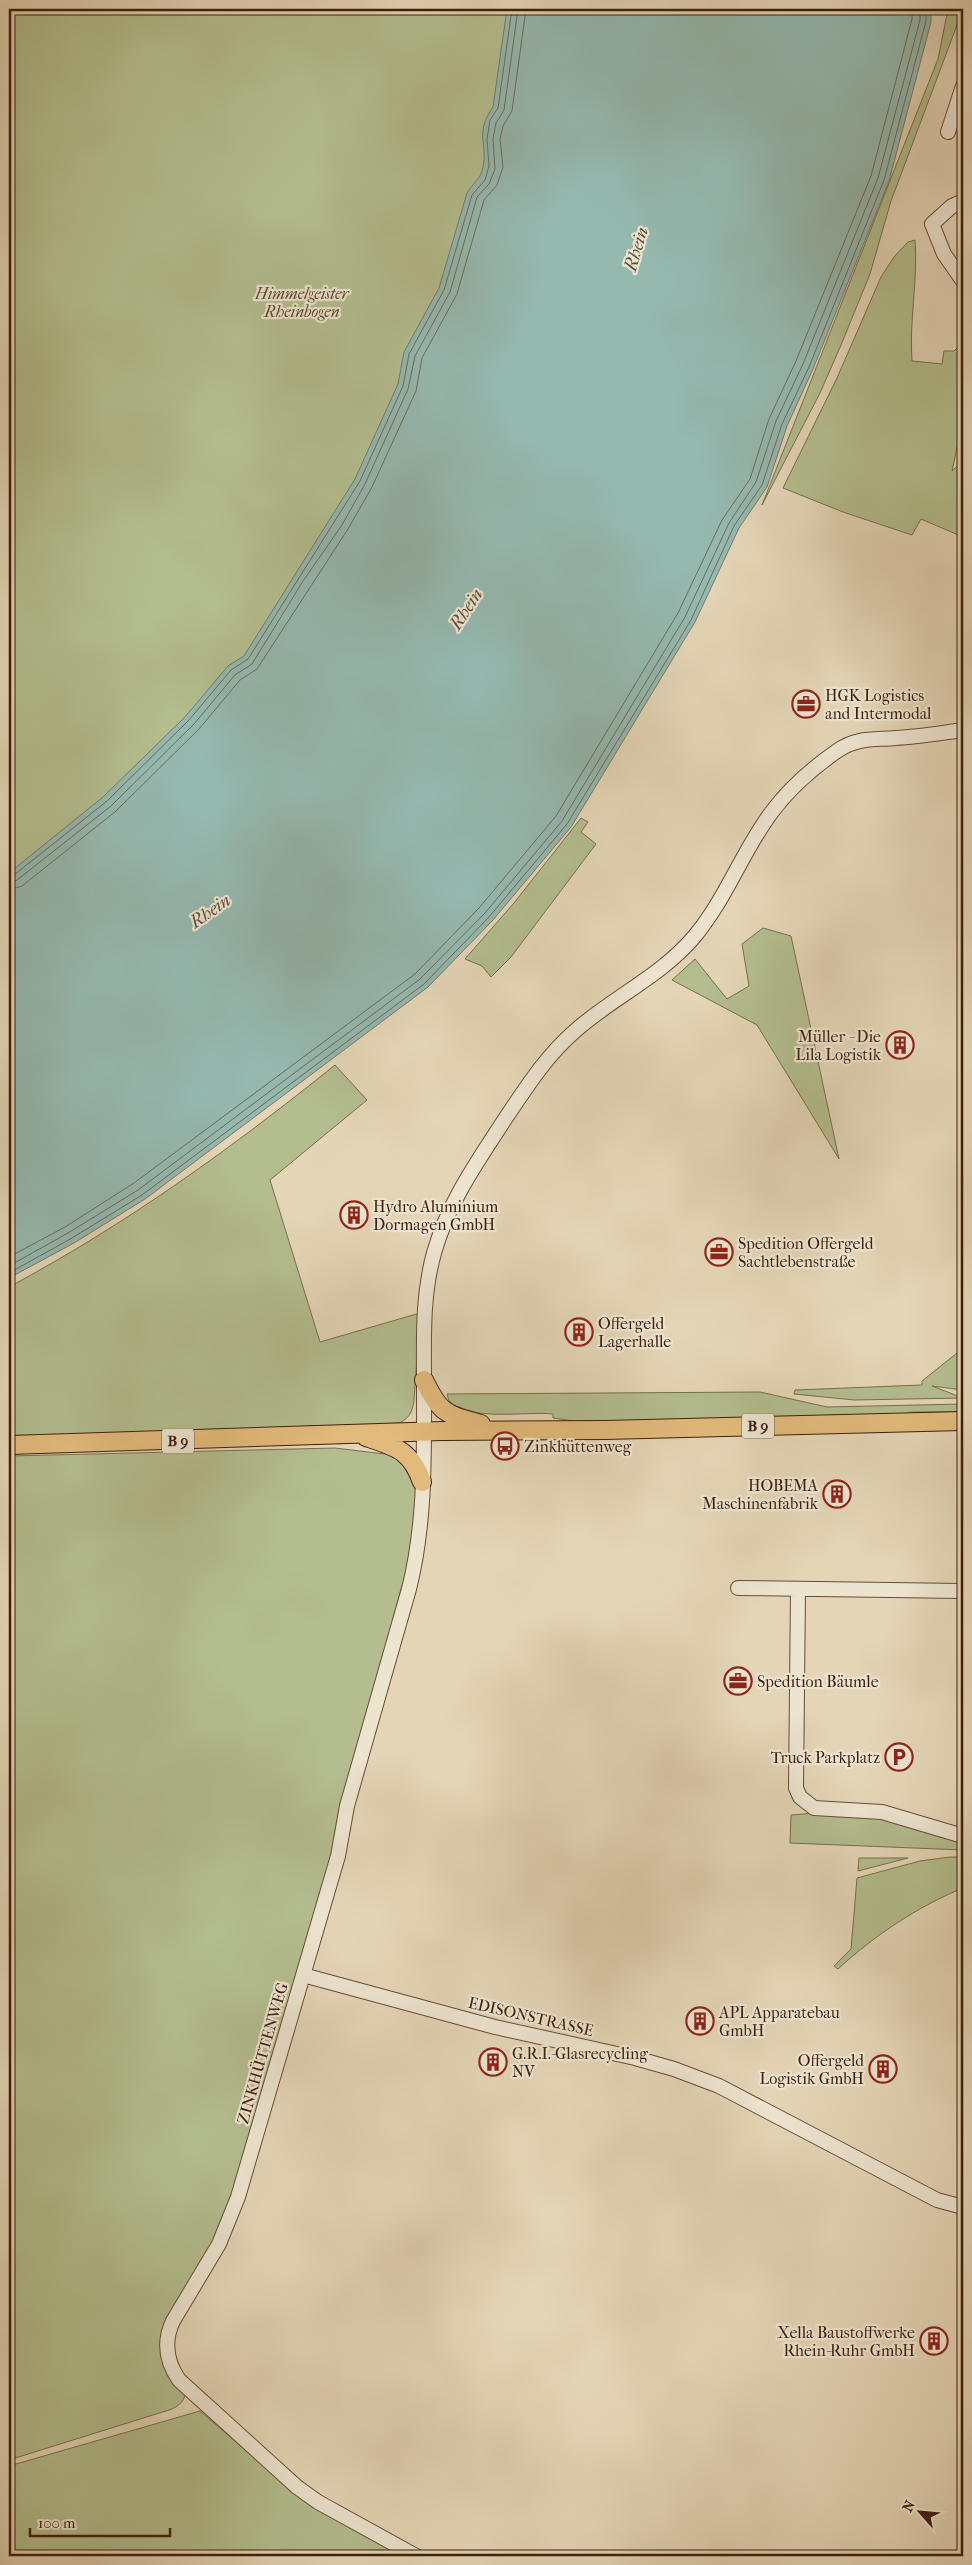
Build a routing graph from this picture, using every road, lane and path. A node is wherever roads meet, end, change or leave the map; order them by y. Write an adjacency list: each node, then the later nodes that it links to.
1 (963, 86): 2 (street)
2 (948, 132)
3 (963, 200): 4 (street)
4 (963, 281)
5 (963, 730): 6 (street, ZINKHÜTTENWEG)
6 (424, 1380): 8 (main road); 9 (street, ZINKHÜTTENWEG)
7 (963, 1421): 8 (main road, B 9)
8 (501, 1430): 9 (main road, B 9)
9 (423, 1432): 10 (main road, B 9); 12 (street, ZINKHÜTTENWEG)
10 (354, 1433): 11 (main road, B 9); 12 (main road)
11 (9, 1445)
12 (422, 1482): 17 (street, ZINKHÜTTENWEG)
13 (738, 1588): 14 (street)
14 (798, 1589): 15 (street); 16 (street)
15 (963, 1591)
16 (963, 1836)
17 (303, 1975): 18 (street, EDISONSTRASSE); 19 (street, ZINKHÜTTENWEG)
18 (963, 2207)
19 (416, 2556)

